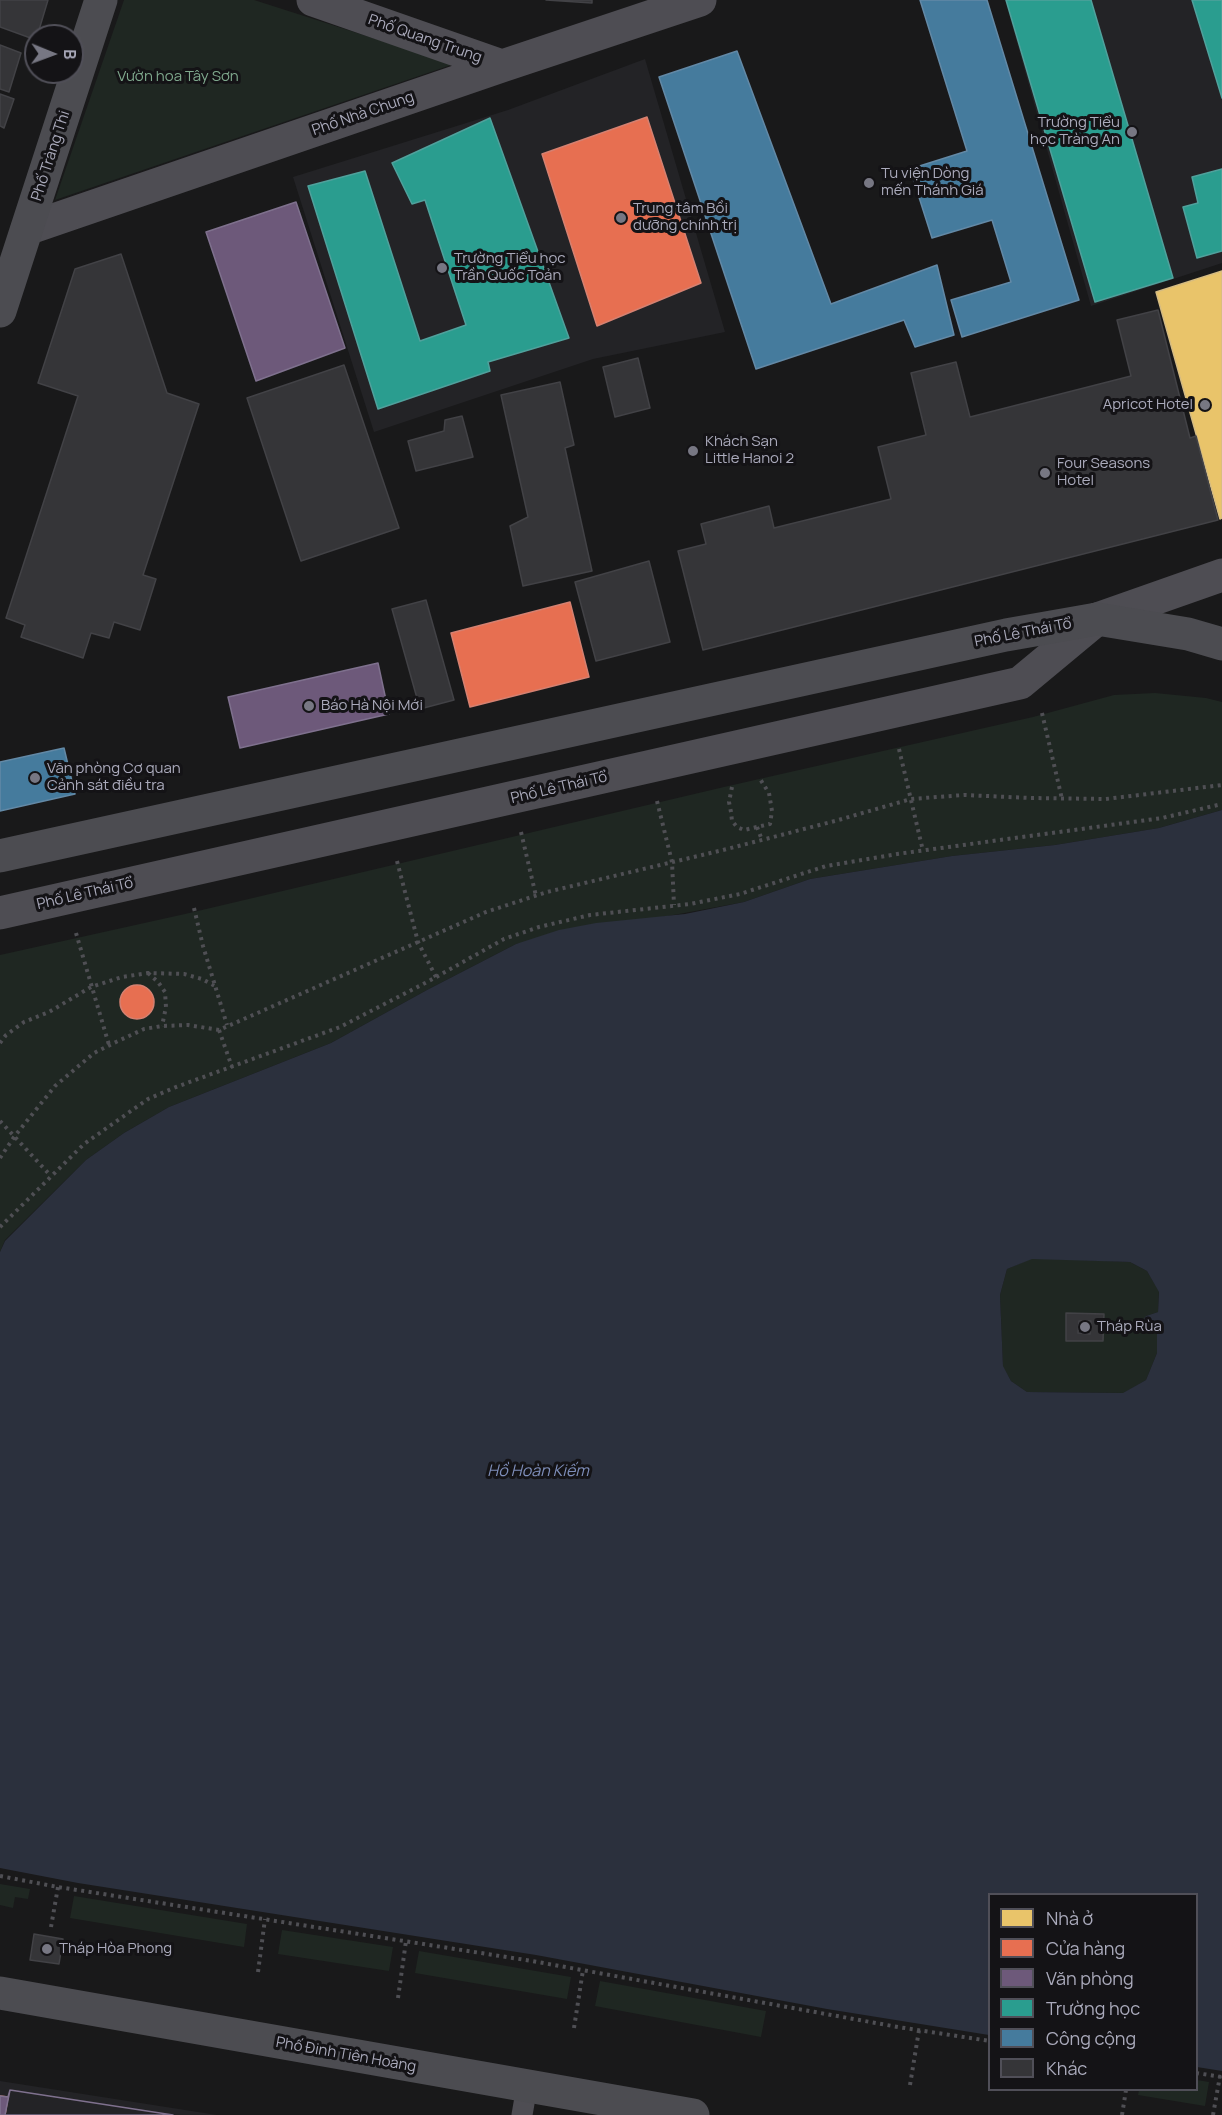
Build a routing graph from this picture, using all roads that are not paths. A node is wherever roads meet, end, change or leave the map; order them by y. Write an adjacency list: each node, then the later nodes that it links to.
1 (100, 0): 5 (main road, Phố Tràng Thi)
2 (313, 0): 4 (street, Phố Quang Trung)
3 (700, 0): 4 (street, Phố Nhà Chung)
4 (502, 66): 5 (street, Phố Nhà Chung)
5 (27, 229): 6 (main road, Phố Tràng Thi)
6 (0, 311)
7 (1222, 575): 8 (street)
8 (1097, 619): 9 (main road, Phố Lê Thái Tổ); 10 (main road, Phố Lê Thái Tổ); 11 (street, Phố Lê Thái Tổ)
9 (1222, 644)
10 (0, 856)
11 (0, 913)
12 (0, 1993): 13 (main road, Phố Đinh Tiên Hoàng)
13 (525, 2101): 14 (main road, Phố Đinh Tiên Hoàng)
14 (693, 2115)

